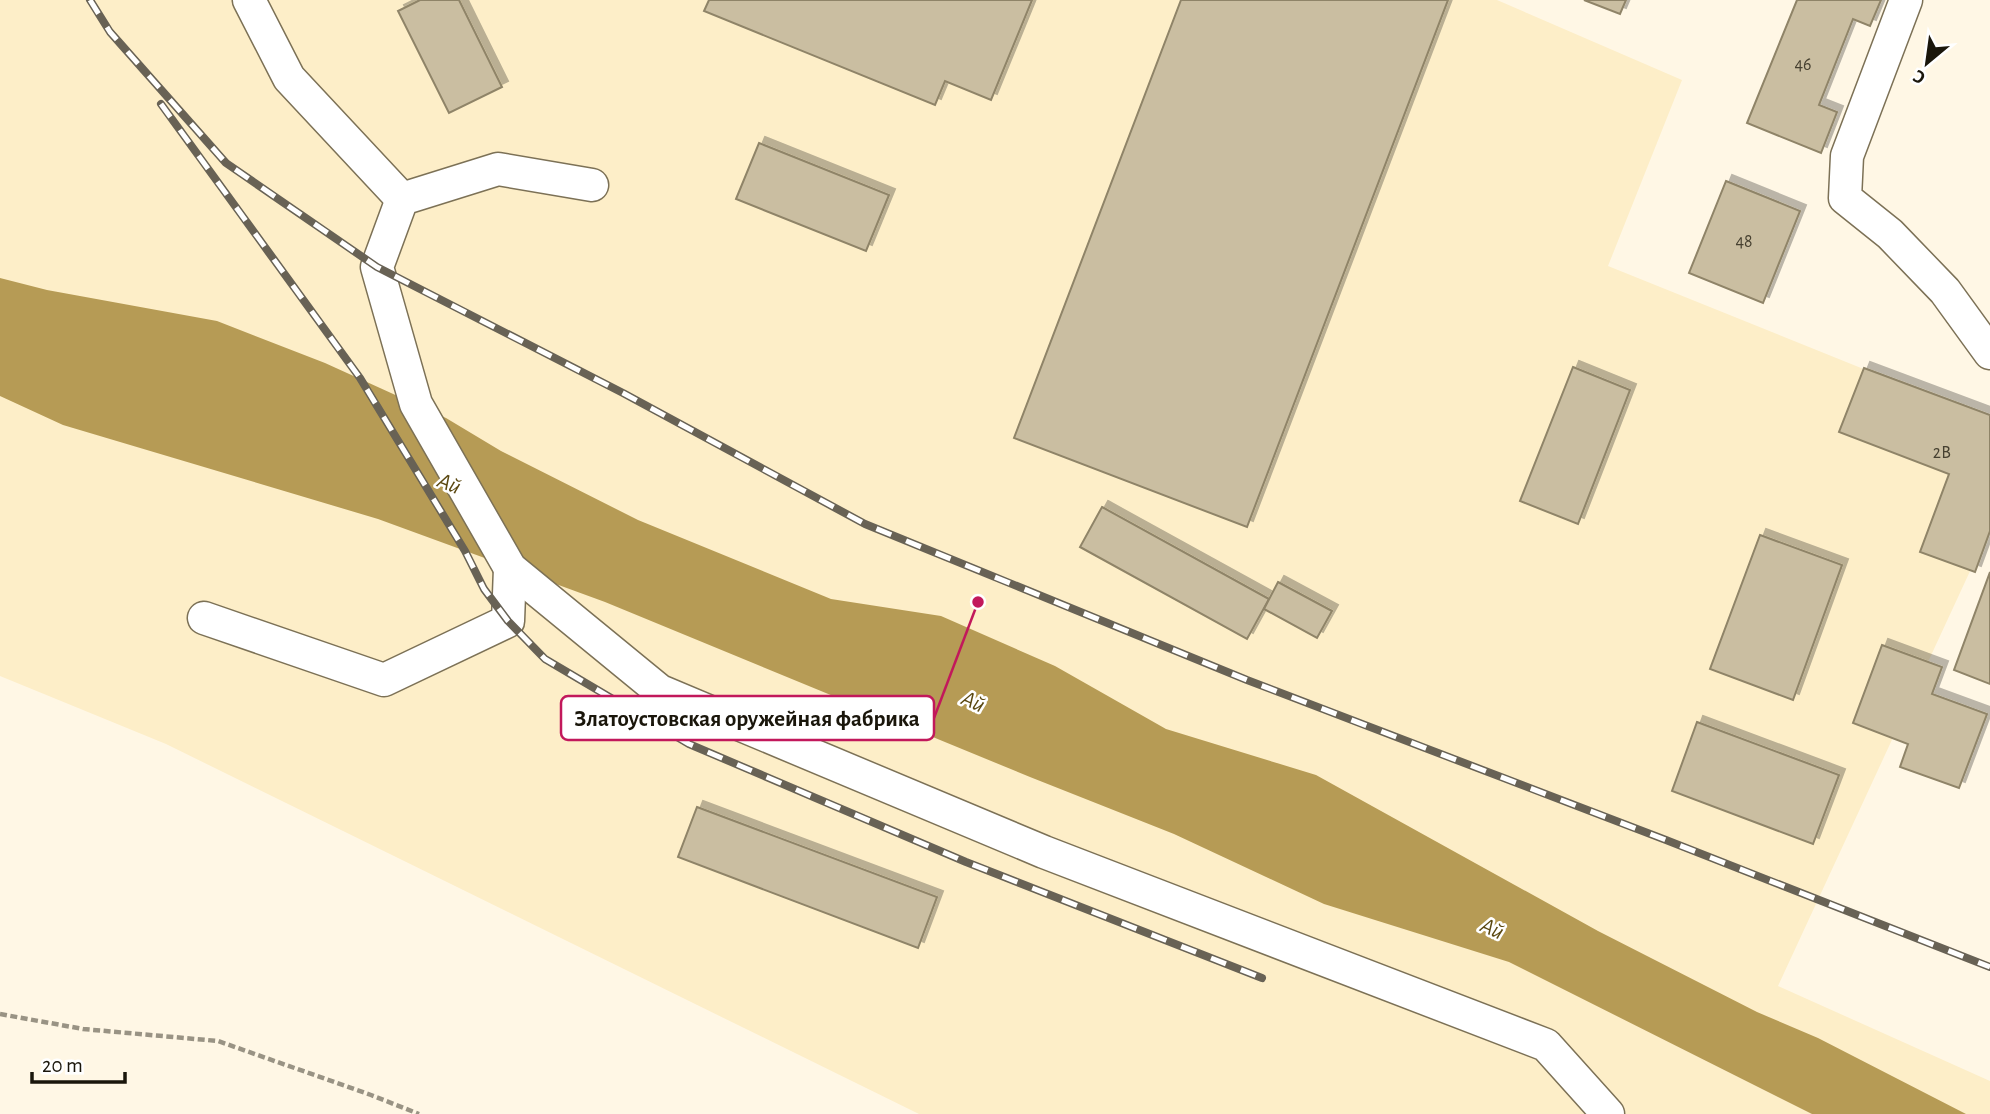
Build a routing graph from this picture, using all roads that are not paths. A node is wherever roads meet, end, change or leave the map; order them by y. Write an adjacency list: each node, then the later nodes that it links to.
1 (249, 0): 4 (lane)
2 (1906, 0): 5 (lane)
3 (592, 185): 4 (lane)
4 (402, 199): 6 (lane)
5 (1990, 353)
6 (510, 568): 7 (lane); 8 (lane)
7 (204, 618)
8 (1608, 1114)

